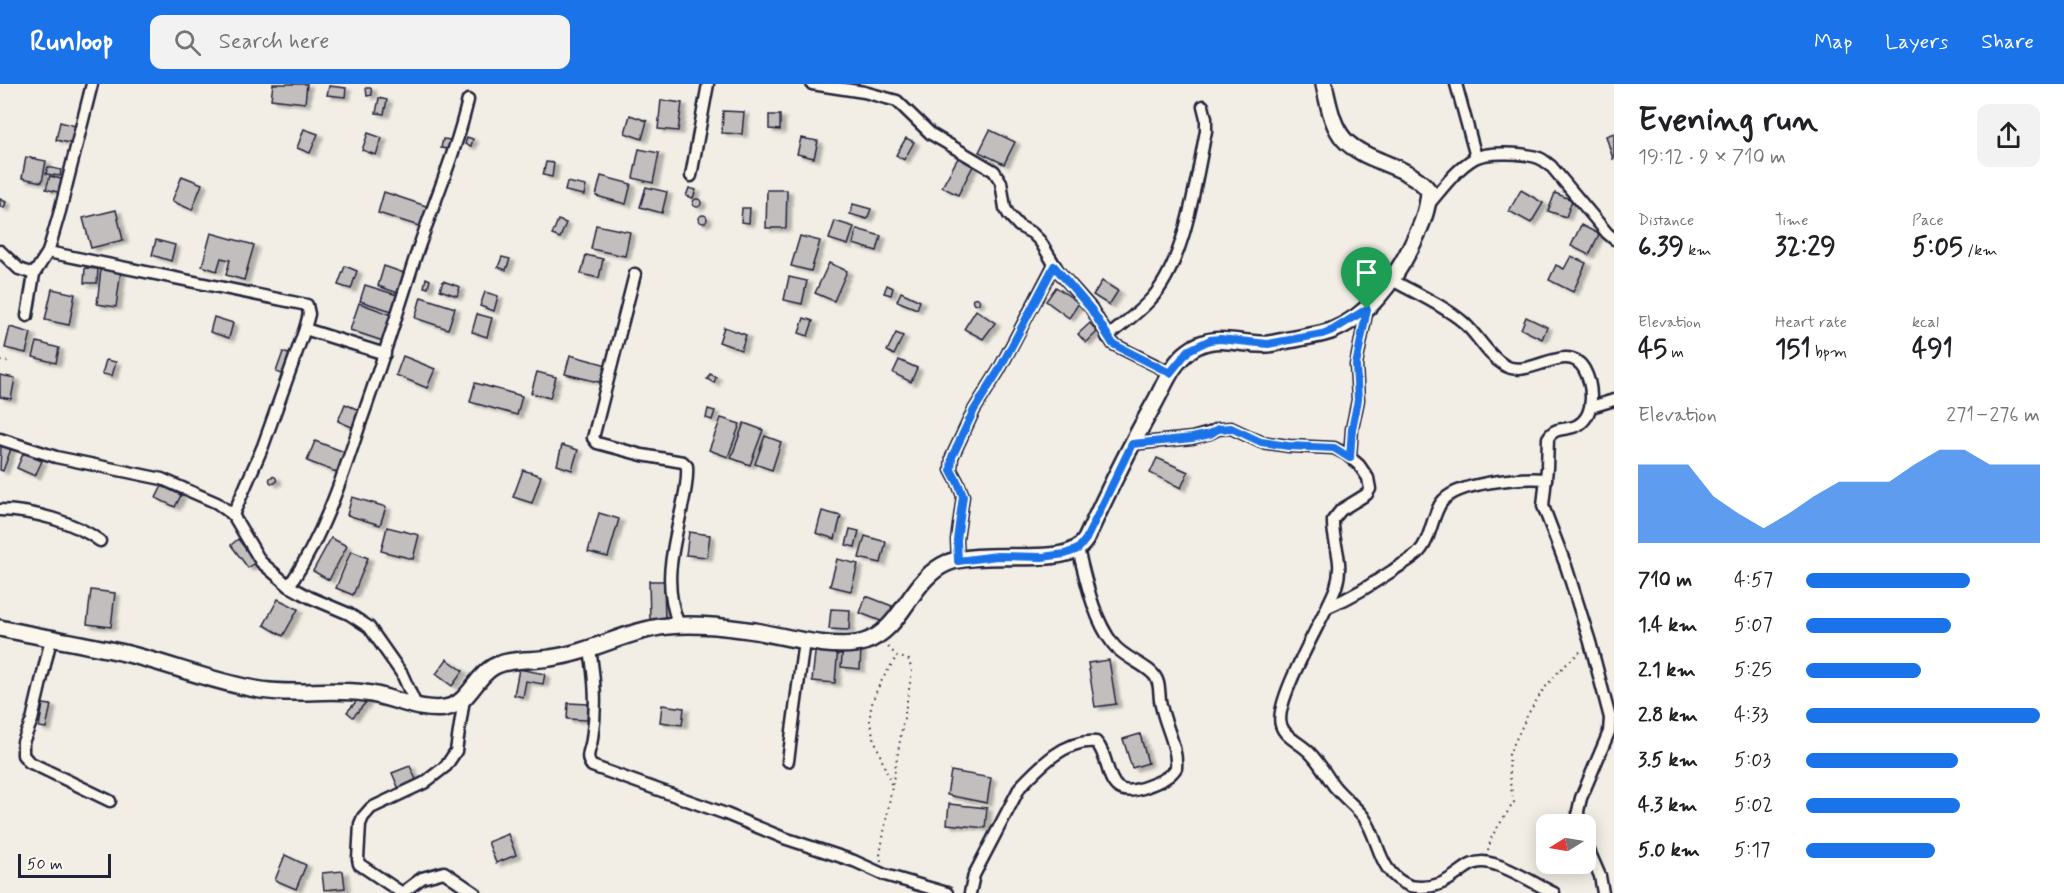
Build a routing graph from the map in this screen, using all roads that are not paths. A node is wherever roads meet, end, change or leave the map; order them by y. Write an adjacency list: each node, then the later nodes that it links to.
1 (92, 84): 13 (street)
2 (708, 84): 9 (street)
3 (812, 84): 14 (street)
4 (1324, 84): 10 (street)
5 (1456, 84): 8 (street)
6 (468, 100): 22 (street)
7 (1203, 106): 21 (street)
8 (1476, 157): 10 (street); 11 (street)
9 (691, 176)
10 (1429, 204): 17 (street)
11 (1614, 239)
12 (0, 251): 15 (street)
13 (48, 252): 15 (street); 20 (street)
14 (1054, 266): 21 (street); 34 (street)
15 (34, 274): 19 (street)
16 (636, 274): 37 (street)
17 (1392, 280): 18 (street); 25 (street)
18 (1367, 309): 23 (street); 28 (street)
19 (27, 316)
20 (305, 329): 22 (street); 31 (street)
21 (1107, 336): 23 (street)
22 (385, 354): 35 (street)
23 (1170, 373): 27 (street)
24 (1614, 400): 25 (street)
25 (1591, 407): 29 (street)
26 (0, 439): 31 (street)
27 (1132, 444): 28 (street); 33 (street)
28 (1350, 458): 36 (street)
29 (1546, 479): 36 (street); 46 (street)
30 (0, 510): 32 (street)
31 (233, 516): 35 (street)
32 (100, 541)
33 (1078, 549): 34 (street); 51 (street)
34 (958, 561): 40 (street)
35 (289, 586): 43 (street)
36 (1328, 607): 52 (street)
37 (679, 625): 40 (street); 41 (street)
38 (0, 628): 39 (street)
39 (51, 639): 43 (street); 45 (street)
40 (804, 640): 44 (street)
41 (590, 649): 42 (street); 50 (street)
42 (464, 699): 43 (street); 48 (street)
43 (416, 705)
44 (788, 761)
45 (110, 801)
46 (1578, 814)
47 (1596, 867): 53 (street)
48 (402, 893): 49 (street)
49 (475, 893)
50 (947, 893)
51 (970, 893)
52 (1554, 893)
53 (1603, 893)

